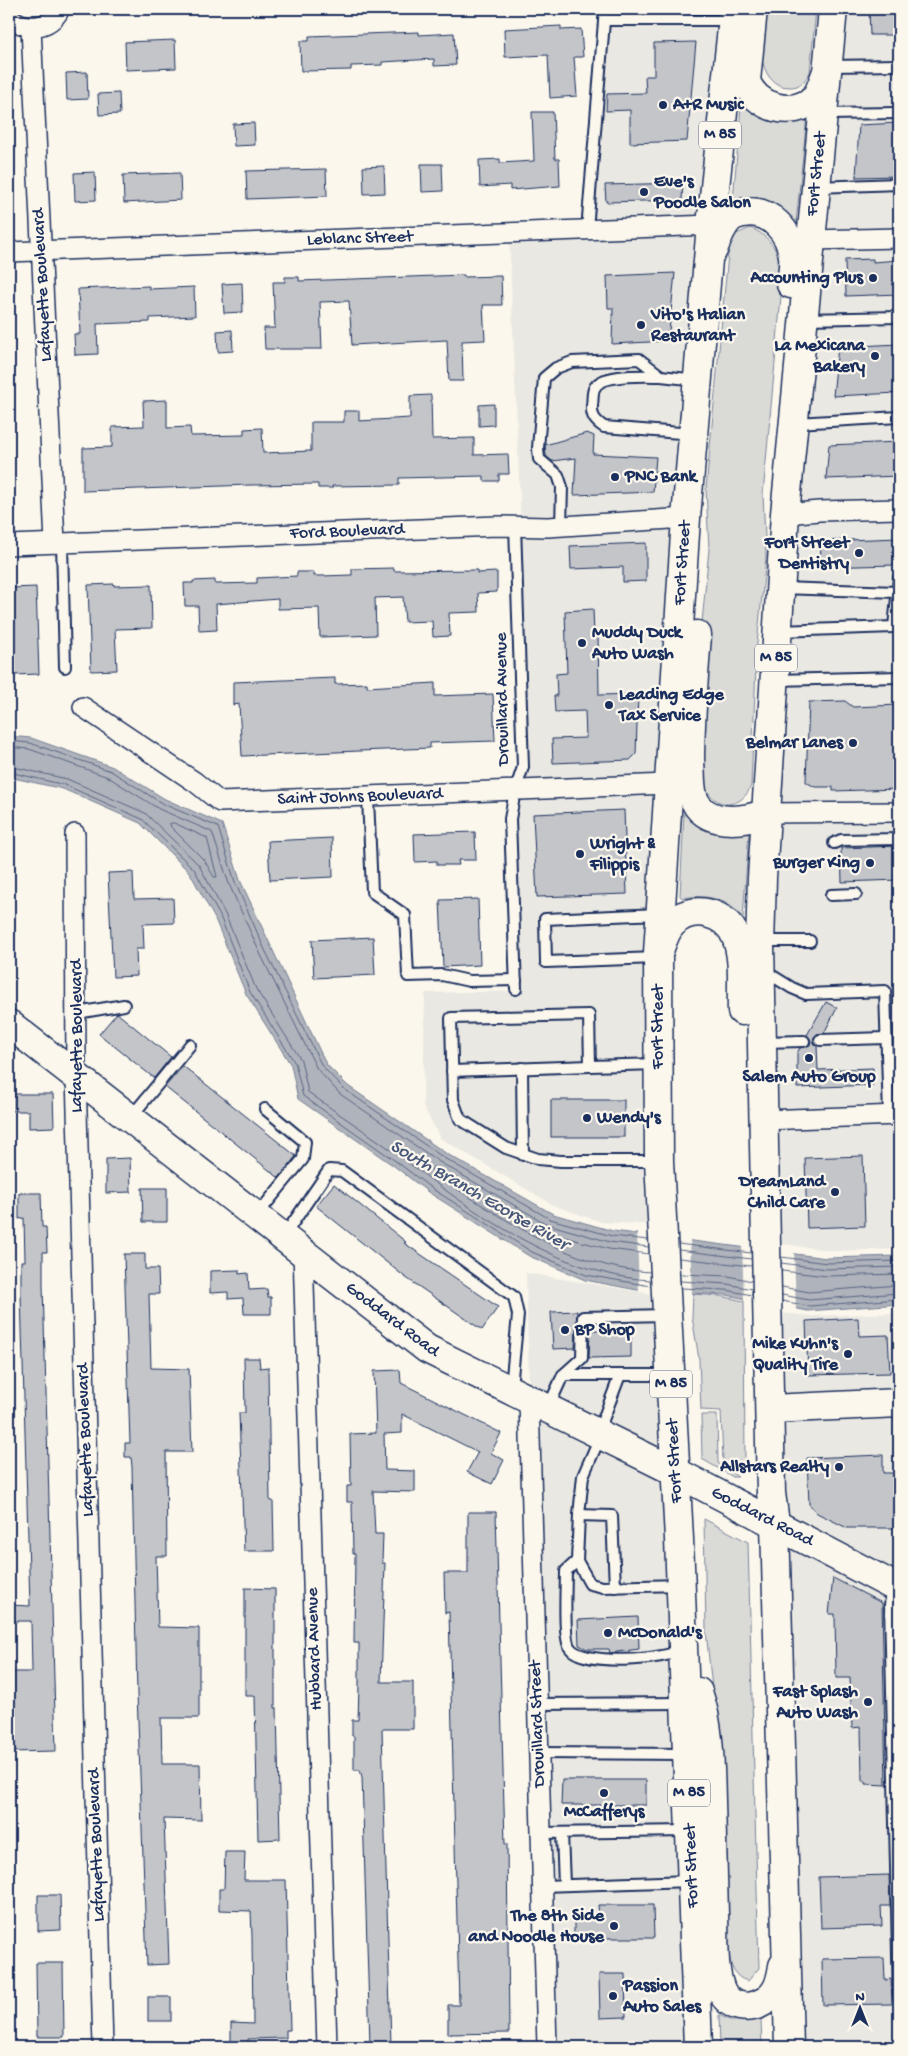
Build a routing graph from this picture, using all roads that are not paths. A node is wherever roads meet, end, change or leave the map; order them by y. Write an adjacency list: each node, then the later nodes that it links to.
1 (60, 9): 7 (street)
2 (605, 9): 6 (lane)
3 (833, 9): 9 (main road, Fort Street / M 85)
4 (740, 13): 6 (lane); 9 (main road); 14 (main road, Fort Street / M 85)
5 (9, 17): 7 (street)
6 (604, 20): 15 (lane)
7 (31, 27): 18 (street, Lafayette Boulevard)
8 (899, 65): 9 (lane)
9 (828, 69): 11 (main road, Fort Street / M 85)
10 (899, 113): 11 (lane)
11 (823, 114): 13 (main road, Fort Street / M 85)
12 (899, 184): 13 (lane)
13 (815, 187): 17 (main road, Fort Street / M 85)
14 (711, 226): 15 (street, Leblanc Street); 20 (main road, Fort Street / M 85)
15 (587, 230): 18 (street, Leblanc Street)
16 (899, 238): 17 (street)
17 (810, 240): 22 (main road, Fort Street / M 85)
18 (41, 251): 19 (street, Leblanc Street); 33 (street, Lafayette Boulevard)
19 (9, 252)
20 (708, 261): 24 (main road, Fort Street / M 85); 29 (main road)
21 (899, 317): 22 (lane)
22 (802, 320): 26 (main road, Fort Street / M 85)
23 (661, 376): 24 (lane); 27 (lane); 32 (lane)
24 (698, 380): 27 (main road, Fort Street / M 85)
25 (899, 416): 26 (lane)
26 (792, 423): 29 (main road, Fort Street / M 85)
27 (693, 441): 30 (main road, Fort Street / M 85); 47 (main road)
28 (899, 510): 29 (street)
29 (784, 514): 36 (main road, Fort Street / M 85)
30 (686, 518): 32 (street, Ford Boulevard); 43 (main road, Fort Street / M 85)
31 (515, 526): 32 (street, Ford Boulevard); 33 (street, Ford Boulevard); 44 (lane, Drouillard Avenue)
32 (561, 526)
33 (59, 543): 34 (street, Ford Boulevard); 39 (lane)
34 (9, 545)
35 (899, 578): 37 (lane)
36 (780, 588): 37 (lane); 38 (main road, Fort Street / M 85)
37 (897, 592): 38 (lane)
38 (778, 631): 41 (main road, Fort Street / M 85)
39 (65, 667)
40 (899, 677): 41 (lane)
41 (775, 680): 47 (main road, Fort Street / M 85)
42 (83, 707): 45 (street, Saint Johns Boulevard)
43 (667, 784): 44 (street, Saint Johns Boulevard); 53 (main road, Fort Street / M 85)
44 (515, 791): 45 (street, Saint Johns Boulevard); 45 (lane, Drouillard Avenue)
45 (368, 797)
46 (899, 812): 47 (street)
47 (766, 813): 54 (main road, Fort Street / M 85)
48 (75, 834): 59 (street, Lafayette Boulevard)
49 (899, 839): 50 (lane)
50 (834, 843)
51 (856, 894): 52 (lane)
52 (830, 896)
53 (660, 914): 56 (main road, Fort Street / M 85); 56 (lane)
54 (760, 941): 55 (lane); 57 (main road, Fort Street / M 85)
55 (810, 941)
56 (658, 955): 66 (main road, Fort Street / M 85); 76 (main road)
57 (760, 969): 61 (lane); 64 (main road, Fort Street / M 85)
58 (124, 1005): 59 (lane)
59 (77, 1013): 70 (street, Lafayette Boulevard)
60 (9, 1024): 70 (main road, Goddard Road)
61 (886, 1038): 62 (lane); 72 (lane)
62 (820, 1040)
63 (804, 1041): 64 (lane)
64 (761, 1042): 74 (main road, Fort Street / M 85)
65 (190, 1044): 73 (lane)
66 (659, 1064): 67 (lane); 77 (main road, Fort Street / M 85)
67 (590, 1066): 68 (lane); 69 (lane)
68 (522, 1068): 69 (lane); 75 (lane)
69 (452, 1071): 75 (lane)
70 (76, 1075): 73 (main road, Goddard Road); 108 (street, Lafayette Boulevard)
71 (265, 1109): 78 (lane)
72 (894, 1115): 74 (street)
73 (131, 1117): 78 (main road, Goddard Road)
74 (763, 1120): 76 (main road, Fort Street / M 85)
75 (523, 1155): 77 (lane)
76 (765, 1157): 86 (main road, Fort Street / M 85)
77 (660, 1161): 80 (main road, Fort Street / M 85)
78 (256, 1215): 79 (main road, Goddard Road)
79 (293, 1244): 84 (main road, Goddard Road); 84 (lane); 109 (street, Hubbard Avenue)
80 (666, 1305): 82 (main road, Fort Street / M 85); 83 (lane)
81 (620, 1375): 82 (lane); 83 (lane); 87 (lane)
82 (670, 1375): 88 (main road, Fort Street / M 85)
83 (563, 1376): 84 (lane)
84 (529, 1400): 87 (main road, Goddard Road); 97 (street, Drouillard Street)
85 (899, 1404): 86 (main road)
86 (770, 1410): 90 (main road, Fort Street / M 85)
87 (599, 1435): 88 (main road, Goddard Road); 89 (lane)
88 (676, 1472): 90 (main road, Goddard Road); 92 (main road, Fort Street / M 85)
89 (579, 1515): 91 (lane); 93 (lane)
90 (775, 1523): 94 (main road, Goddard Road); 106 (main road, Fort Street / M 85)
91 (577, 1561): 93 (lane); 95 (lane)
92 (680, 1585): 93 (lane); 95 (main road, Fort Street / M 85)
93 (615, 1587)
94 (896, 1588): 107 (lane)
95 (683, 1648): 96 (main road, Fort Street / M 85); 106 (main road)
96 (686, 1703): 97 (lane); 99 (main road, Fort Street / M 85)
97 (537, 1704): 98 (street, Drouillard Street)
98 (539, 1753): 99 (lane); 101 (street, Drouillard Street)
99 (688, 1754): 100 (main road, Fort Street / M 85)
100 (690, 1831): 102 (lane); 103 (main road, Fort Street / M 85)
101 (541, 1833): 102 (lane); 105 (street, Drouillard Street)
102 (562, 1833): 104 (lane)
103 (692, 1881): 104 (lane); 111 (main road, Fort Street / M 85)
104 (564, 1885): 105 (lane)
105 (542, 1886): 110 (street, Drouillard Street)
106 (786, 1941): 112 (main road, Fort Street / M 85)
107 (899, 1997)
108 (103, 2047)
109 (327, 2047)
110 (547, 2047)
111 (698, 2047)
112 (789, 2047)

